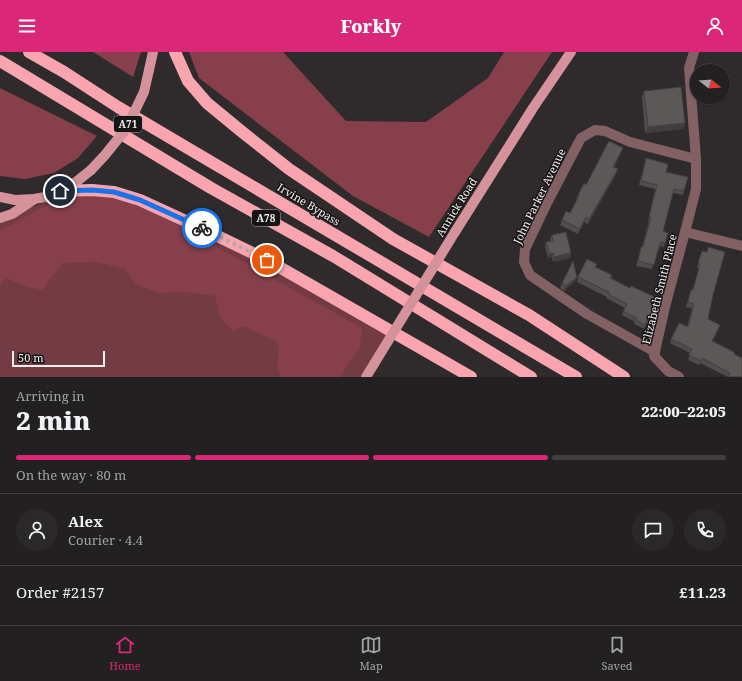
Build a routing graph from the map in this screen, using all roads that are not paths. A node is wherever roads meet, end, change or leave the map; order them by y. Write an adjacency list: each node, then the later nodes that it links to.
1 (29, 52): 18 (highway, Irvine Bypass / A78)
2 (153, 52): 8 (main road, A71, bridge)
3 (175, 52): 19 (highway)
4 (571, 52): 15 (main road, Annick Road, bridge)
5 (694, 52): 7 (street, Elizabeth Smith Place)
6 (0, 61): 17 (highway, A78)
7 (696, 159): 12 (street, Elizabeth Smith Place); 14 (street, John Parker Avenue)
8 (60, 191): 10 (main road, A71); 16 (highway)
9 (0, 197): 10 (main road, A71)
10 (34, 199): 11 (main road, A71)
11 (0, 218)
12 (685, 232): 13 (street); 14 (street, Elizabeth Smith Place)
13 (742, 246)
14 (655, 352): 20 (street, John Parker Avenue)
15 (366, 377)
16 (471, 377)
17 (531, 377)
18 (576, 377)
19 (624, 377)
20 (679, 377)

